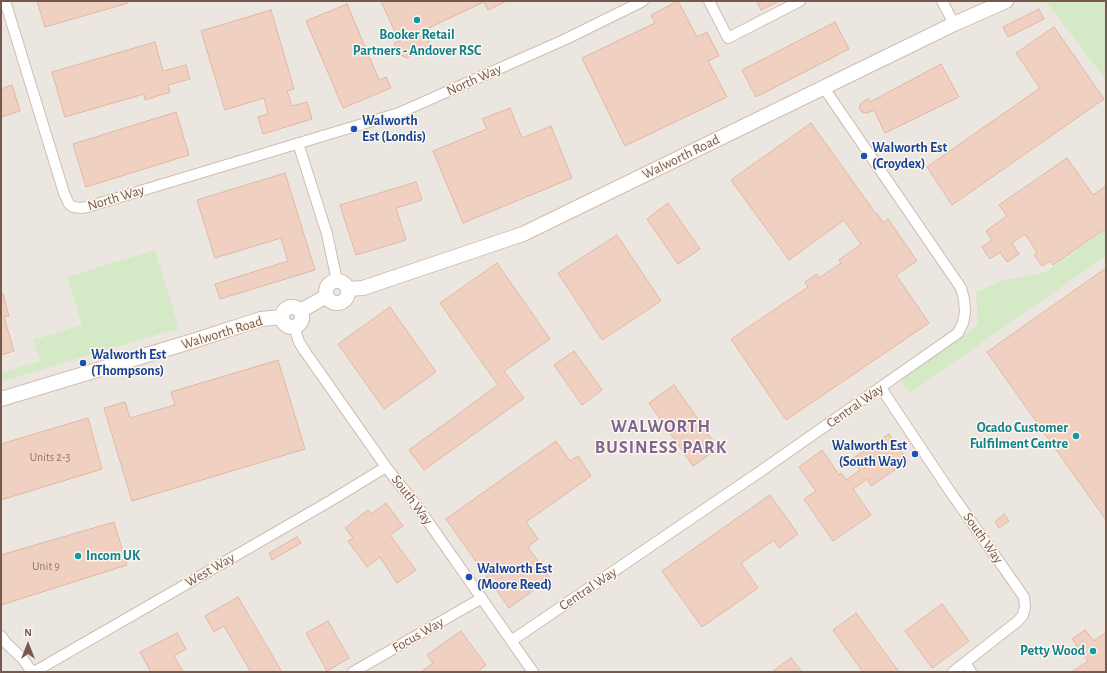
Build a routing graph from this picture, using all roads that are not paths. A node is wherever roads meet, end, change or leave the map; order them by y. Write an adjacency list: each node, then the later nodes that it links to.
1 (5, 1): 9 (street, North Way)
2 (643, 1): 9 (street, North Way)
3 (709, 1): 4 (street)
4 (800, 1)
5 (942, 1): 7 (street)
6 (1006, 1): 7 (street, Walworth Road)
7 (954, 24): 8 (street, Walworth Road)
8 (824, 88): 10 (street, Walworth Road); 14 (street, Central Way)
9 (298, 143): 10 (street)
10 (342, 285): 11 (street, Walworth Road)
11 (300, 311): 12 (street, Walworth Road); 13 (street)
12 (282, 317): 13 (street, Walworth Road); 15 (street, Walworth Road)
13 (294, 327): 16 (street, South Way)
14 (881, 388): 19 (street, Central Way); 20 (street, South Way)
15 (1, 399)
16 (386, 467): 17 (street, South Way); 21 (street, West Way)
17 (482, 598): 19 (street, South Way); 22 (street, Focus Way)
18 (1, 636): 21 (street, West Way)
19 (511, 640): 23 (street, South Way)
20 (965, 663): 24 (street, South Way); 25 (street)
21 (33, 672)
22 (353, 672)
23 (534, 672)
24 (953, 672)
25 (971, 672)

